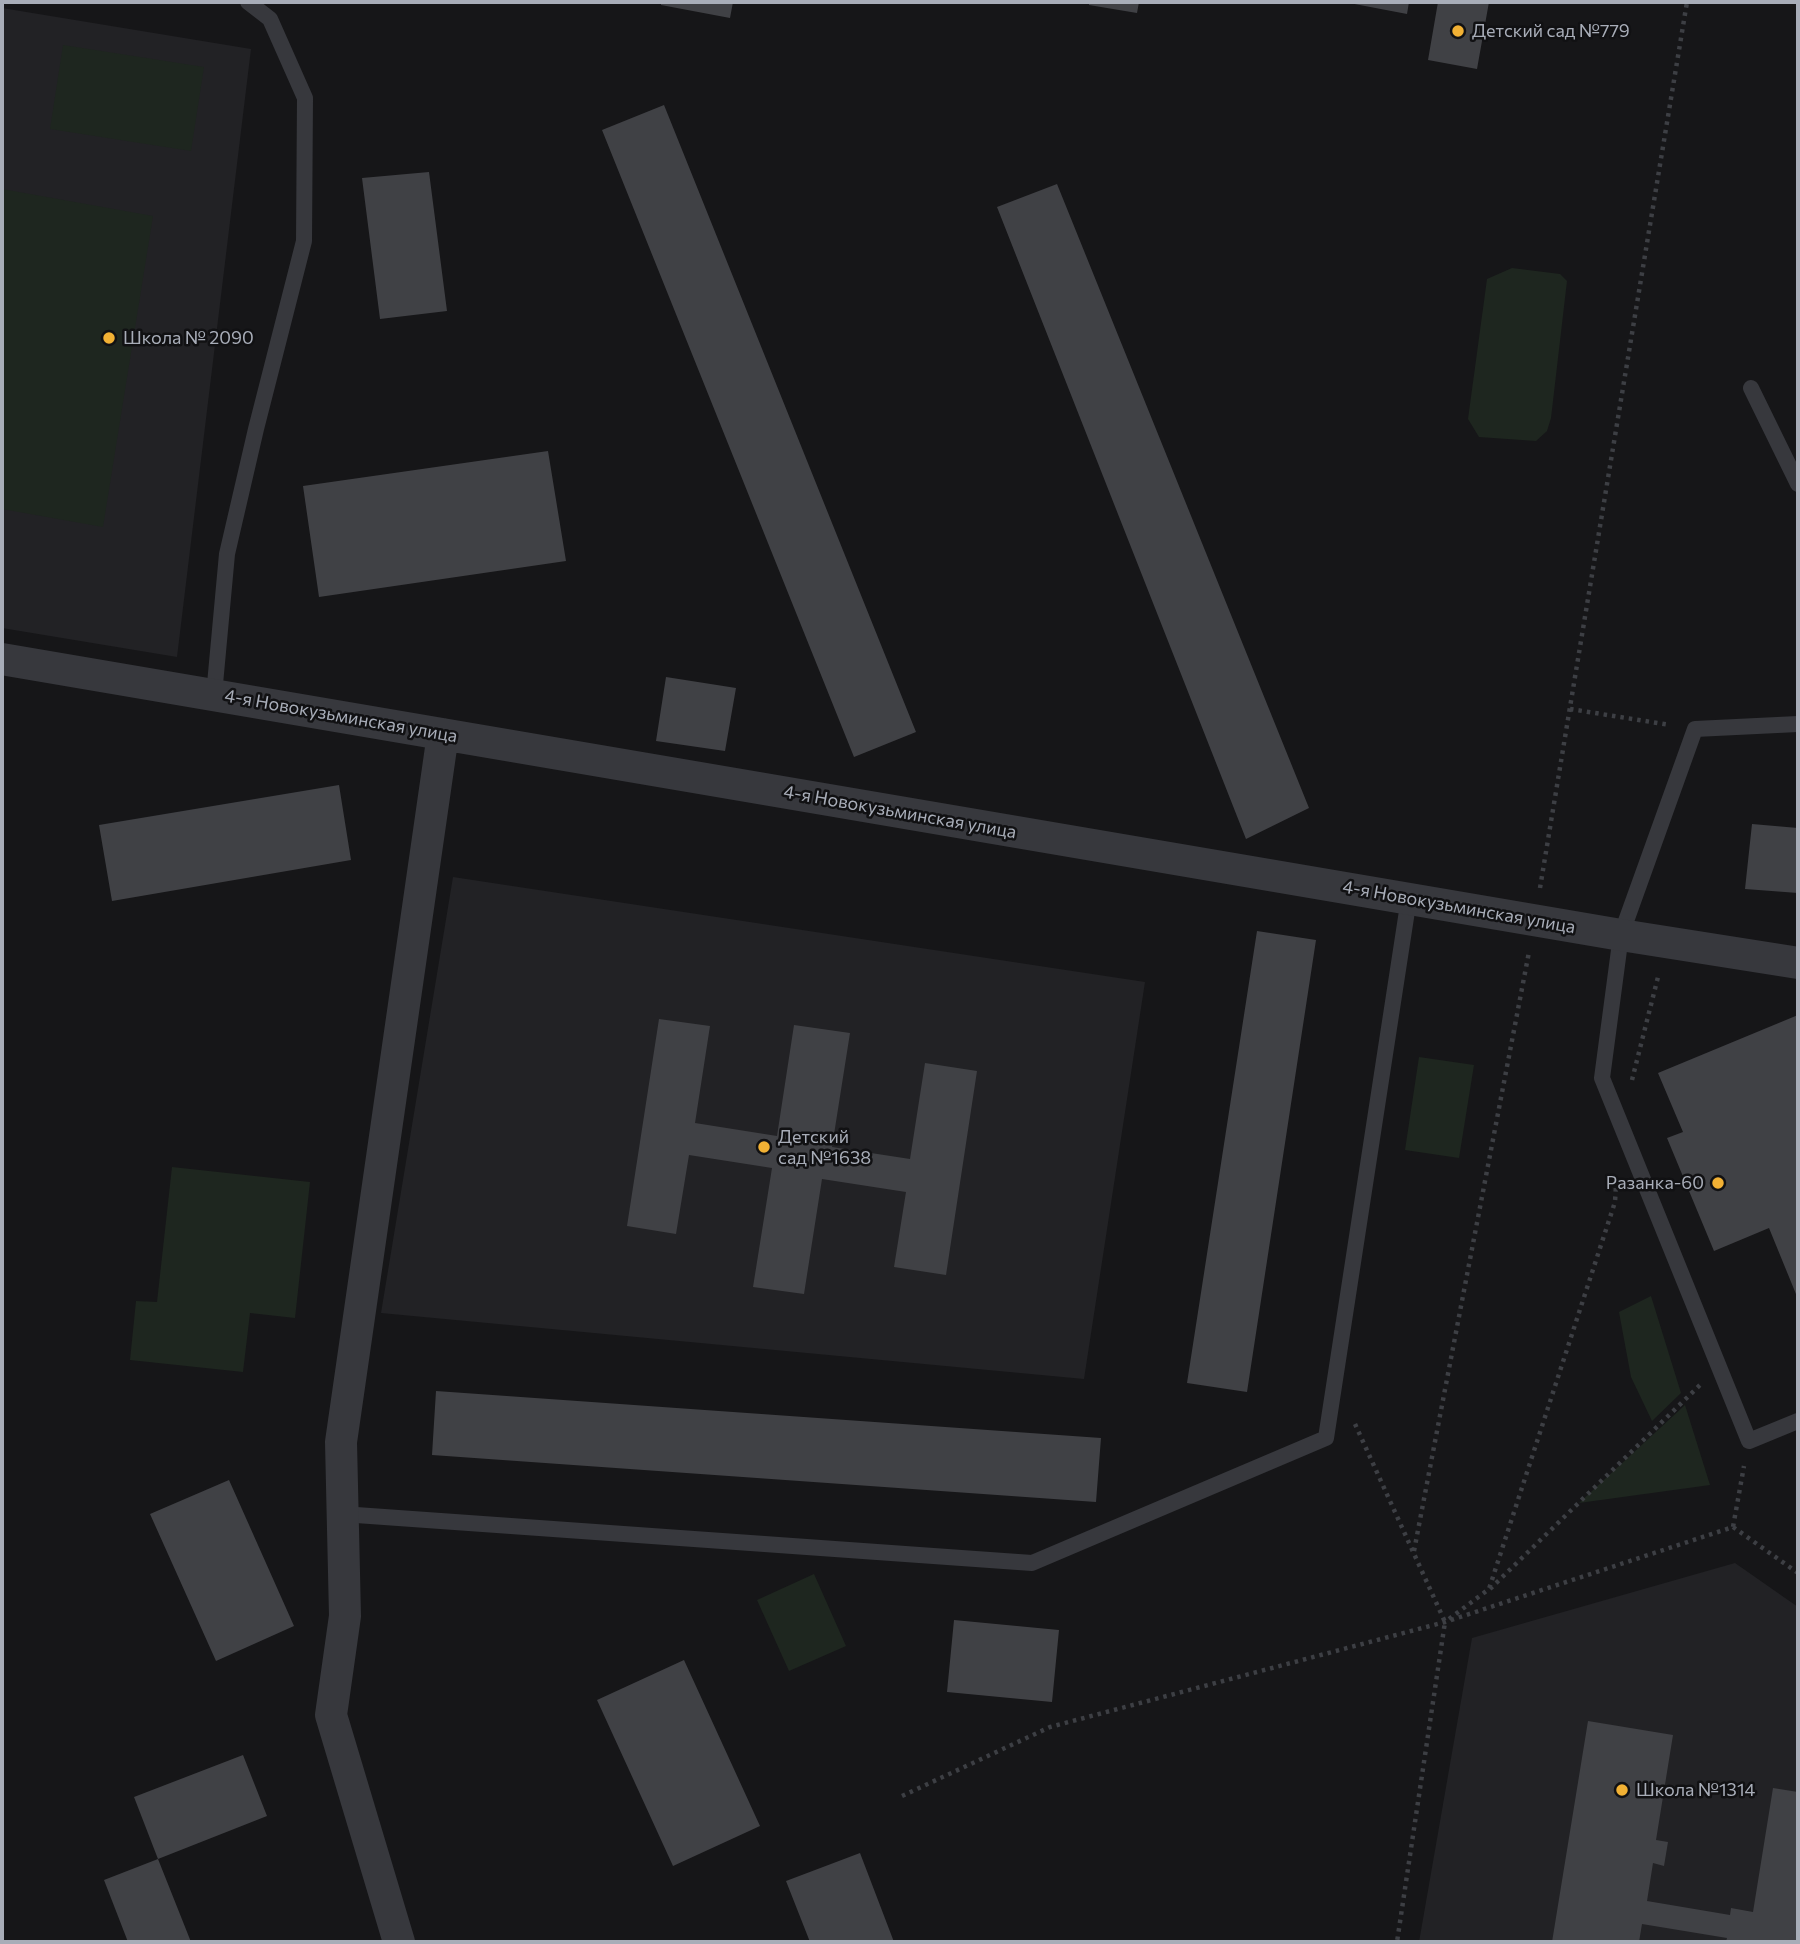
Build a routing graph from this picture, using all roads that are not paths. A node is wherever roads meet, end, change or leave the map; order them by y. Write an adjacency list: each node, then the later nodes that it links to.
1 (248, 2): 5 (lane)
2 (1751, 388): 3 (lane)
3 (1798, 484)
4 (2, 659): 5 (street, 4-я Новокузьминская улица)
5 (214, 695): 7 (street, 4-я Новокузьминская улица)
6 (1798, 724): 9 (lane)
7 (443, 734): 8 (street, 4-я Новокузьминская улица); 12 (street)
8 (1409, 898): 9 (street, 4-я Новокузьминская улица); 12 (lane)
9 (1621, 935): 10 (street, 4-я Новокузьминская улица); 11 (lane)
10 (1798, 963)
11 (1798, 1421)
12 (342, 1514): 13 (street)
13 (399, 1942)

